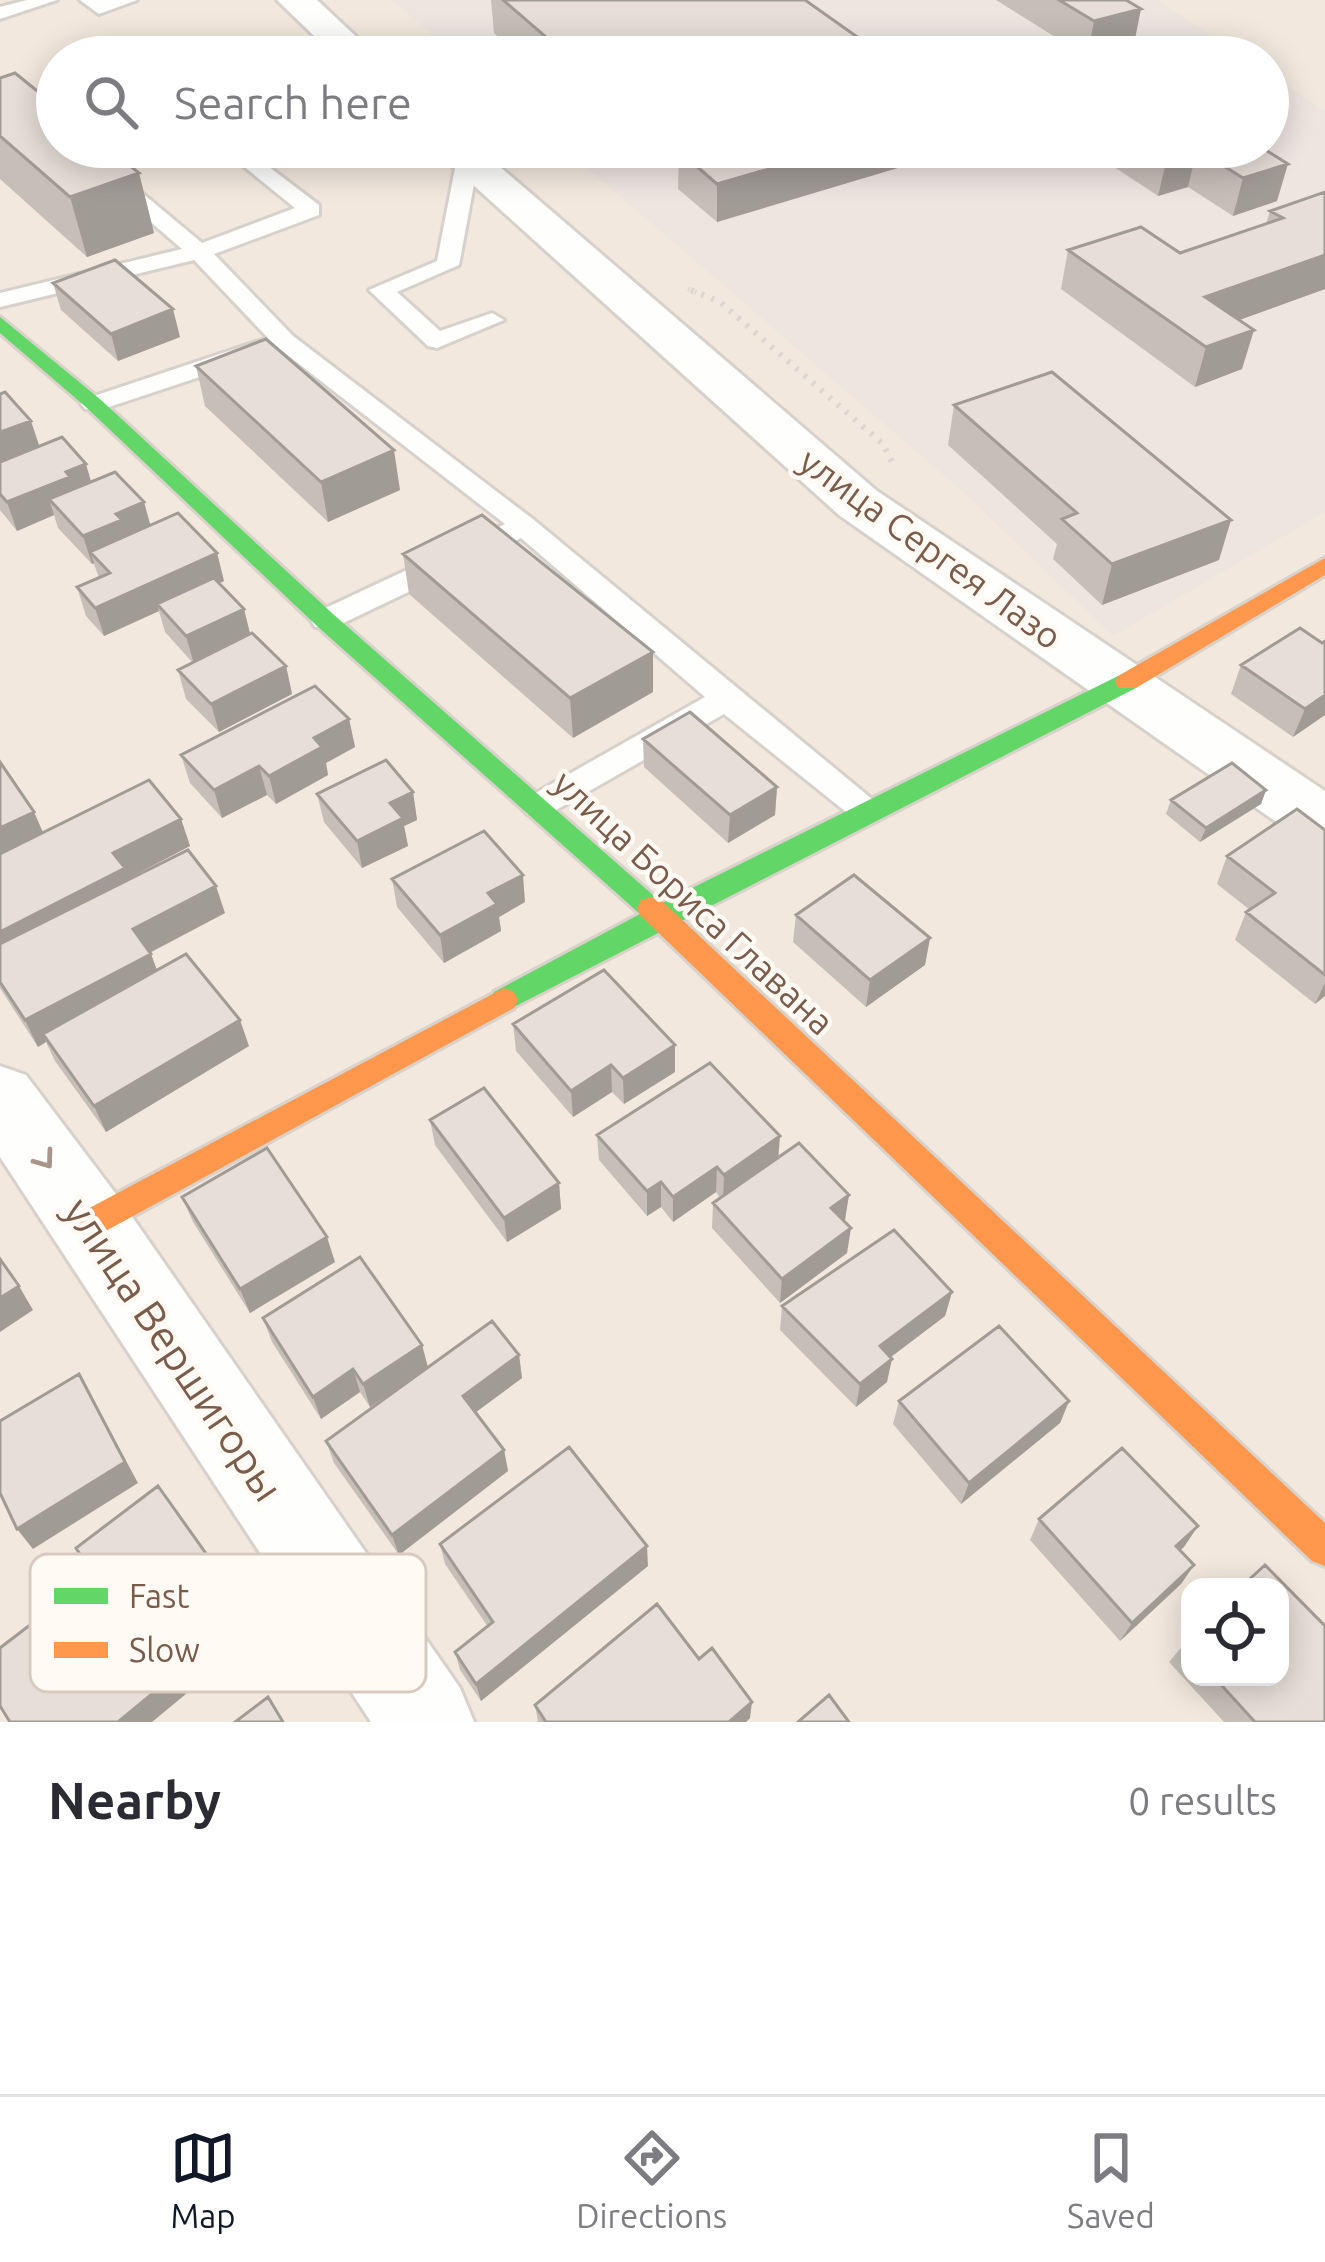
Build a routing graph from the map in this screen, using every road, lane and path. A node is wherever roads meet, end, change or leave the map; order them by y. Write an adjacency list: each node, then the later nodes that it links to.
1 (48, 0): 5 (lane)
2 (89, 0): 3 (lane)
3 (128, 0)
4 (295, 0): 6 (street)
5 (0, 13)
6 (335, 36)
7 (99, 168): 11 (lane)
8 (257, 168): 11 (lane)
9 (458, 168): 14 (lane)
10 (474, 168): 22 (street, улица Сергея Лазо)
11 (199, 252): 13 (lane); 16 (lane)
12 (677, 285): 18 (path)
13 (0, 301)
14 (492, 320)
15 (0, 323): 17 (street, улица Бориса Главана)
16 (284, 341): 17 (lane); 19 (lane)
17 (94, 404): 21 (street, улица Бориса Главана)
18 (896, 472)
19 (524, 526): 21 (lane); 23 (lane)
20 (1325, 565): 22 (street)
21 (325, 620): 24 (street, улица Бориса Главана)
22 (1122, 685): 25 (street); 26 (street, улица Сергея Лазо)
23 (726, 699): 24 (lane); 25 (lane)
24 (538, 806): 27 (street, улица Бориса Главана)
25 (867, 812): 27 (street)
26 (1325, 823)
27 (660, 916): 29 (street); 30 (street, улица Бориса Главана)
28 (0, 1097): 29 (street, улица Вершигоры, one-way to 29)
29 (91, 1223): 31 (street, улица Вершигоры)
30 (1325, 1548)
31 (313, 1554)
32 (406, 1692): 33 (street, улица Вершигоры)
33 (426, 1722)

